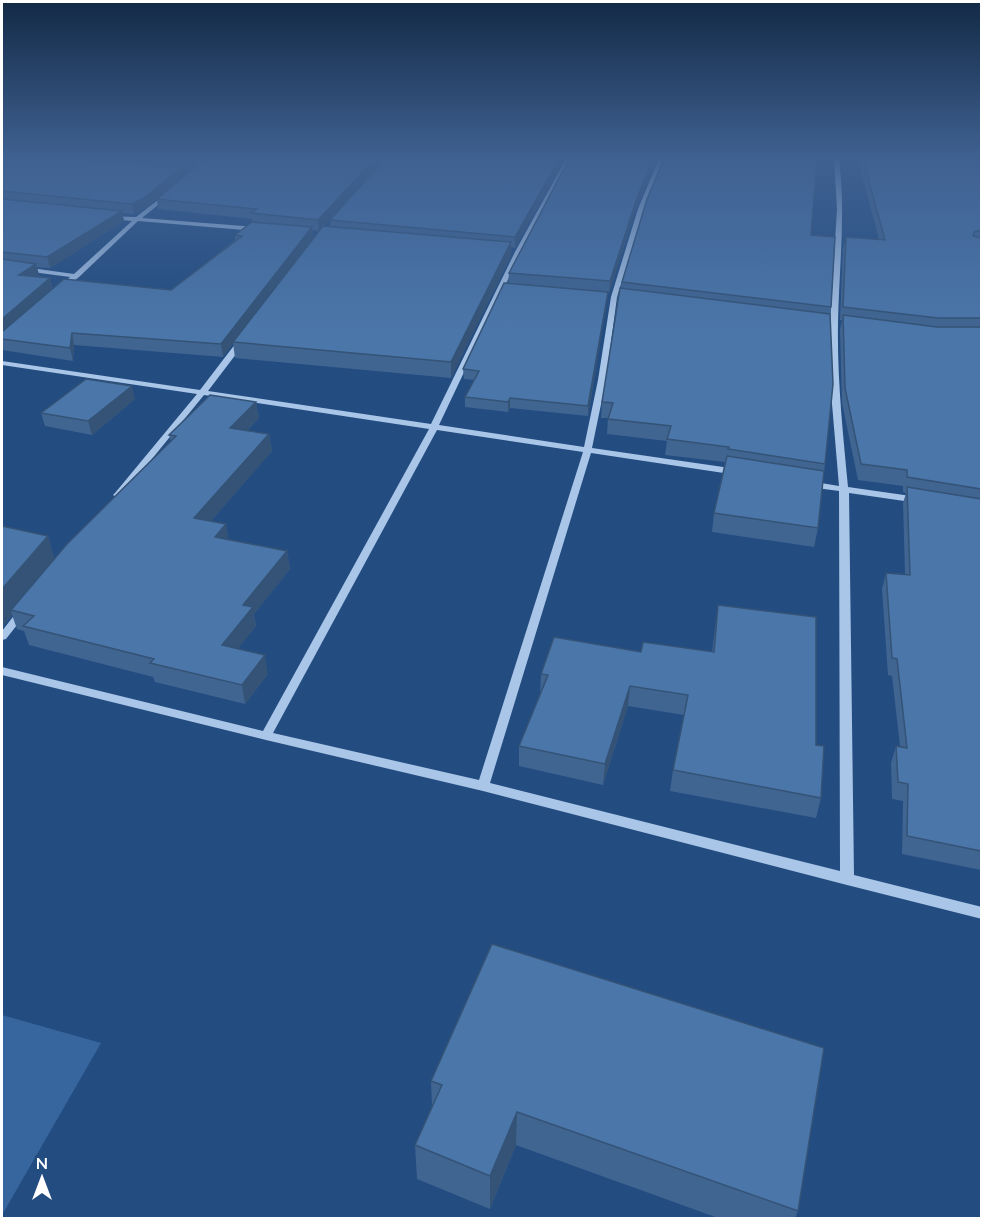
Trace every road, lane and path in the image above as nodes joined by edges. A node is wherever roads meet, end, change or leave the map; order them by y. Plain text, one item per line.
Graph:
1 (102, 216) edge
2 (141, 216) edge
3 (538, 216) edge
4 (639, 216) edge
5 (840, 216) edge
6 (136, 220) junction
7 (264, 230) edge
8 (506, 251) edge
9 (518, 252) junction
10 (2, 266) edge
11 (77, 276) junction
12 (503, 288) junction
13 (514, 289) edge
14 (603, 296) edge
15 (52, 297) edge
16 (614, 297) junction
17 (626, 298) edge
18 (823, 322) edge
19 (834, 324) junction
20 (846, 325) edge
21 (244, 337) edge
22 (2, 363) edge
23 (202, 393) junction
24 (434, 428) junction
25 (588, 448) junction
26 (751, 474) edge
27 (797, 482) edge
28 (844, 489) junction
29 (924, 501) edge
30 (113, 502) edge
31 (31, 601) edge
32 (2, 637) edge
33 (2, 671) edge
34 (266, 736) junction
35 (483, 786) junction
36 (847, 880) junction
37 (981, 913) edge

1 - 6 street
2 - 6 street
3 - 9 street
4 - 16 street
5 - 19 street
6 - 7 street
6 - 11 street
8 - 9 street
9 - 12 street
10 - 11 street
11 - 15 street
12 - 13 street
12 - 24 street
14 - 16 street
16 - 17 street
16 - 25 street
18 - 19 street
19 - 20 street
19 - 28 street
21 - 23 street
22 - 23 street
23 - 24 street
23 - 30 street
24 - 25 street
24 - 34 street
25 - 26 street
25 - 35 street
27 - 28 street
28 - 29 street
28 - 36 street
31 - 32 street
33 - 34 street
34 - 35 street
35 - 36 street
36 - 37 street

